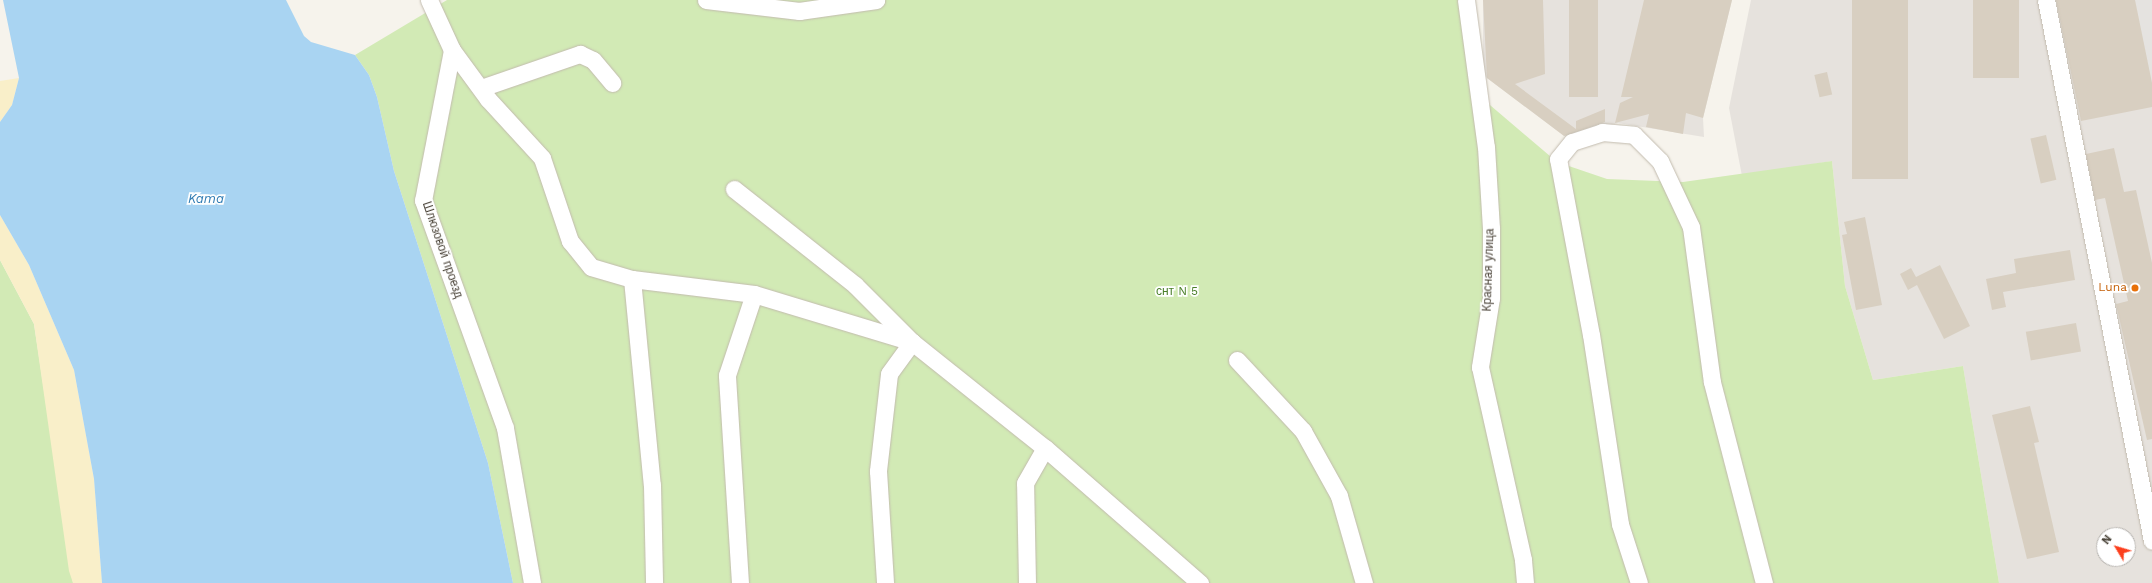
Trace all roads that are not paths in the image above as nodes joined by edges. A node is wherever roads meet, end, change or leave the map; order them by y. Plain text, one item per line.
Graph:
1 (429, 0) edge
2 (706, 0) edge
3 (876, 0) edge
4 (1466, 0) edge
5 (2046, 0) edge
6 (452, 50) junction
7 (612, 83) dead end
8 (481, 88) junction
9 (734, 189) dead end
10 (632, 279) junction
11 (754, 294) junction
12 (912, 342) junction
13 (1238, 360) dead end
14 (1045, 448) junction
15 (2152, 542) edge
16 (1198, 582) edge
17 (532, 583) edge
18 (654, 583) edge
19 (740, 583) edge
20 (884, 583) edge
21 (1027, 583) edge
22 (1364, 583) edge
23 (1525, 583) edge
24 (1639, 583) edge
25 (1764, 583) edge

1 - 6 street
2 - 3 street
4 - 23 street, Красная улица
5 - 15 street
6 - 8 street
6 - 17 street, Шлюзовой проезд
7 - 8 street
8 - 10 street
9 - 12 street
10 - 11 street
10 - 18 street
11 - 12 street
11 - 19 street
12 - 14 street
12 - 20 street
13 - 22 street
14 - 16 street
14 - 21 street
24 - 25 street

